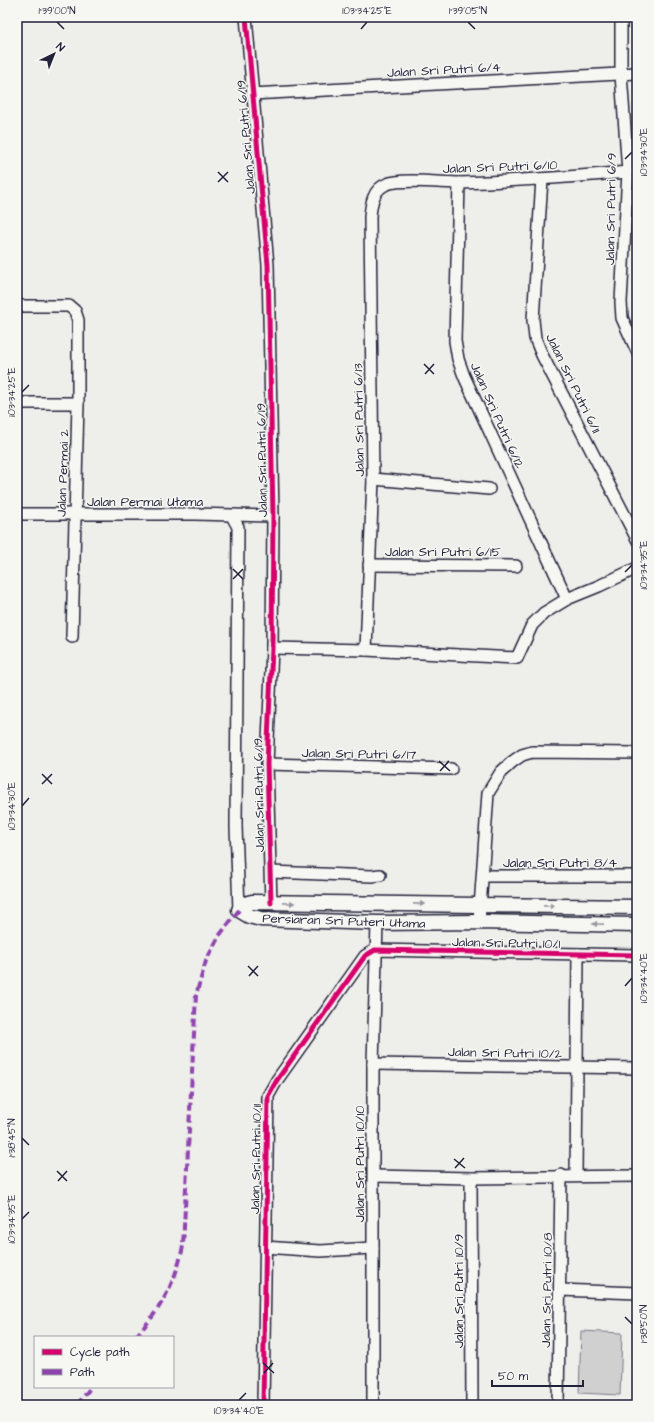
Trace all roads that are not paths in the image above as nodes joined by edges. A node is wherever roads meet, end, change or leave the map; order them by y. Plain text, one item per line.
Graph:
1 (246, 17) edge
2 (621, 17) edge
3 (637, 73) edge
4 (621, 74) junction
5 (252, 94) junction
6 (628, 172) junction
7 (542, 179) junction
8 (459, 183) junction
9 (376, 191) joint
10 (17, 306) edge
11 (637, 351) edge
12 (17, 403) edge
13 (78, 403) junction
14 (373, 479) junction
15 (489, 488) dead end
16 (17, 514) edge
17 (75, 515) junction
18 (232, 516) junction
19 (273, 516) junction
20 (637, 539) edge
21 (369, 566) junction
22 (516, 566) dead end
23 (637, 568) edge
24 (567, 599) junction
25 (72, 637) dead end
26 (272, 648) junction
27 (366, 650) junction
28 (637, 753) edge
29 (267, 764) junction
30 (451, 769) dead end
31 (271, 872) junction
32 (380, 875) dead end
33 (483, 876) junction
34 (637, 876) edge
35 (271, 903) junction
36 (480, 905) junction
37 (637, 907) edge
38 (239, 910) junction
39 (479, 922) junction
40 (377, 923) junction
41 (637, 925) edge
42 (375, 950) junction
43 (578, 954) junction
44 (637, 955) edge
45 (373, 1064) junction
46 (578, 1068) junction
47 (637, 1068) edge
48 (374, 1176) junction
49 (561, 1176) junction
50 (576, 1176) junction
51 (637, 1176) edge
52 (471, 1178) junction
53 (265, 1248) junction
54 (373, 1248) junction
55 (560, 1290) junction
56 (637, 1293) edge
57 (263, 1405) edge
58 (373, 1405) edge
59 (472, 1405) edge
60 (558, 1405) edge

1 - 5 street, Jalan Sri Putri 6/19
2 - 4 street, Jalan Sri Putri 6/9
3 - 4 street, Jalan Sri Putri 6/4
4 - 5 street, Jalan Sri Putri 6/4
4 - 6 street, Jalan Sri Putri 6/9
5 - 19 street, Jalan Sri Putri 6/19
6 - 7 street, Jalan Sri Putri 6/10
6 - 11 street, Jalan Sri Putri 6/9
7 - 8 street, Jalan Sri Putri 6/10
7 - 20 street, Jalan Sri Putri 6/11
8 - 9 street, Jalan Sri Putri 6/10
8 - 24 street, Jalan Sri Putri 6/12
9 - 14 street, Jalan Sri Putri 6/13
10 - 13 street, Jalan Permai 2
12 - 13 street
13 - 17 street, Jalan Permai 2
14 - 15 street
14 - 21 street, Jalan Sri Putri 6/13
16 - 17 street, Jalan Permai Utama
17 - 18 street, Jalan Permai Utama
17 - 25 street, Jalan Permai 2
18 - 19 street, Jalan Permai Utama
18 - 38 street
19 - 26 street, Jalan Sri Putri 6/19
21 - 22 street, Jalan Sri Putri 6/15
21 - 27 street, Jalan Sri Putri 6/13
23 - 24 street
24 - 27 street
26 - 27 street
26 - 29 street, Jalan Sri Putri 6/19
28 - 33 street
29 - 30 street, Jalan Sri Putri 6/17
29 - 31 street, Jalan Sri Putri 6/19
31 - 32 street
31 - 35 street, Jalan Sri Putri 6/19
33 - 34 street, Jalan Sri Putri 8/4
33 - 36 street
35 -> 36 street, Persiaran Sri Puteri Utama
35 - 38 street, Persiaran Sri Puteri Utama
36 -> 37 street, Persiaran Sri Puteri Utama
36 - 39 street
38 - 40 street, Persiaran Sri Puteri Utama
39 - 40 street, Persiaran Sri Puteri Utama
41 -> 39 street, Persiaran Sri Puteri Utama
40 - 42 street, Jalan Sri Putri 10/10
42 - 43 street, Jalan Sri Putri 10/1
42 - 45 street, Jalan Sri Putri 10/10
42 - 53 street, Jalan Sri Putri 10/11
43 - 44 street, Jalan Sri Putri 10/1
43 - 46 street
45 - 46 street, Jalan Sri Putri 10/2
45 - 48 street, Jalan Sri Putri 10/10
46 - 47 street, Jalan Sri Putri 10/2
46 - 50 street
48 - 52 street
48 - 54 street, Jalan Sri Putri 10/10
49 - 50 street
49 - 52 street
49 - 55 street, Jalan Sri Putri 10/8
50 - 51 street
52 - 59 street, Jalan Sri Putri 10/9
53 - 54 street
53 - 57 street, Jalan Sri Putri 10/11
54 - 58 street, Jalan Sri Putri 10/10
55 - 56 street
55 - 60 street, Jalan Sri Putri 10/8

